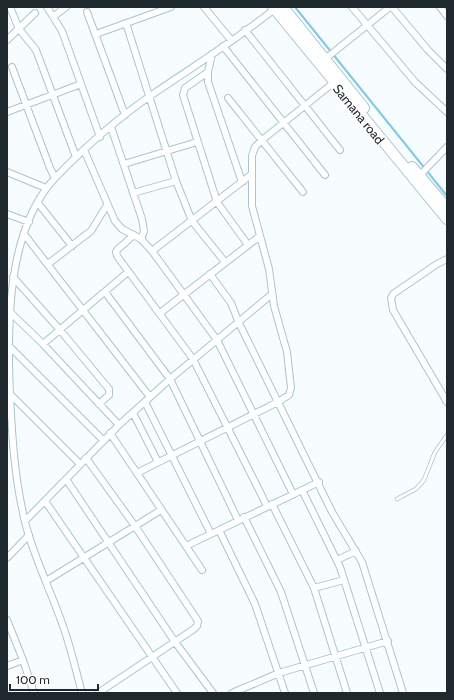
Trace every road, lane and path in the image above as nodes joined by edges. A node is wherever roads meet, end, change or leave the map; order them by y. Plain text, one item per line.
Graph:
1 (10, 7) edge
2 (47, 7) edge
3 (66, 7) edge
4 (172, 7) edge
5 (204, 7) edge
6 (277, 7) edge
7 (352, 7) edge
8 (391, 7) edge
9 (440, 7) edge
10 (87, 12) dead end
11 (35, 13) dead end
12 (54, 16) junction
13 (447, 16) edge
14 (126, 23) junction
15 (368, 25) junction
16 (19, 29) junction
17 (245, 30) junction
18 (96, 34) junction
19 (7, 40) edge
20 (231, 40) junction
21 (223, 46) junction
22 (212, 54) junction
23 (330, 55) junction
24 (12, 67) dead end
25 (447, 69) edge
26 (208, 72) junction
27 (337, 80) junction
28 (81, 84) junction
29 (52, 94) junction
30 (150, 96) junction
31 (228, 98) dead end
32 (27, 105) junction
33 (305, 105) junction
34 (7, 112) edge
35 (447, 112) edge
36 (125, 116) junction
37 (284, 122) junction
38 (111, 128) junction
39 (379, 132) junction
40 (100, 137) junction
41 (262, 140) junction
42 (197, 142) junction
43 (84, 150) junction
44 (340, 150) dead end
45 (446, 150) edge
46 (167, 151) junction
47 (76, 157) junction
48 (124, 164) junction
49 (424, 171) junction
50 (7, 172) edge
51 (252, 174) junction
52 (326, 175) dead end
53 (55, 178) junction
54 (176, 180) junction
55 (242, 182) junction
56 (46, 188) junction
57 (133, 192) junction
58 (303, 192) dead end
59 (216, 202) junction
60 (38, 203) junction
61 (107, 205) junction
62 (447, 208) edge
63 (7, 214) edge
64 (447, 219) edge
65 (192, 221) junction
66 (29, 222) junction
67 (24, 234) junction
68 (134, 235) junction
69 (260, 236) junction
70 (141, 240) junction
71 (248, 245) junction
72 (72, 246) junction
73 (152, 251) junction
74 (447, 259) edge
75 (225, 262) junction
76 (48, 264) junction
77 (128, 272) junction
78 (210, 274) junction
79 (13, 278) junction
80 (105, 292) junction
81 (185, 293) junction
82 (272, 294) junction
83 (83, 311) junction
84 (10, 312) junction
85 (160, 313) junction
86 (239, 323) junction
87 (8, 329) edge
88 (60, 330) junction
89 (217, 340) junction
90 (43, 344) junction
91 (8, 345) edge
92 (193, 359) junction
93 (170, 379) junction
94 (10, 394) junction
95 (150, 396) junction
96 (145, 402) junction
97 (278, 402) junction
98 (447, 402) edge
99 (100, 404) junction
100 (132, 413) junction
101 (254, 414) junction
102 (119, 425) junction
103 (228, 427) junction
104 (110, 433) junction
105 (447, 435) edge
106 (104, 440) junction
107 (201, 440) junction
108 (173, 454) junction
109 (86, 458) junction
110 (158, 462) junction
111 (80, 464) junction
112 (137, 473) junction
113 (66, 479) junction
114 (318, 482) junction
115 (302, 490) junction
116 (293, 494) junction
117 (397, 499) dead end
118 (45, 501) junction
119 (270, 505) junction
120 (161, 510) junction
121 (241, 519) junction
122 (25, 522) junction
123 (135, 526) junction
124 (219, 530) junction
125 (211, 534) junction
126 (29, 535) junction
127 (108, 544) junction
128 (186, 546) junction
129 (356, 551) junction
130 (7, 558) edge
131 (84, 559) junction
132 (337, 560) junction
133 (202, 570) dead end
134 (344, 580) junction
135 (46, 581) junction
136 (314, 588) junction
137 (7, 620) edge
138 (388, 641) junction
139 (175, 642) junction
140 (366, 648) junction
141 (335, 657) junction
142 (152, 658) junction
143 (23, 660) junction
144 (7, 666) edge
145 (305, 666) junction
146 (279, 673) junction
147 (236, 692) edge
148 (34, 693) edge
149 (82, 693) edge
150 (98, 693) edge
151 (177, 693) edge
152 (213, 693) edge
153 (285, 693) edge
154 (314, 693) edge
155 (347, 693) edge
156 (380, 693) edge
157 (403, 693) edge

1 - 16 street
2 - 12 street
3 - 12 street
4 - 14 street
5 - 20 street
6 - 17 street
6 - 23 main road, Samana road
6 - 27 main road, Samana road
7 - 15 street
8 - 15 street
8 - 25 street
9 - 13 street
10 - 18 street
11 - 16 street
12 - 28 street
14 - 18 street
14 - 30 street
15 - 23 street
15 - 35 street
16 - 19 street
16 - 29 street
17 - 20 street
17 - 33 street
18 - 36 street
20 - 21 street
21 - 22 street
21 - 37 street
22 - 26 street
22 - 30 street
23 - 27 main road, Samana road
24 - 32 street
26 - 42 street
26 - 55 street
27 - 33 street
27 - 39 main road, Samana road
28 - 29 street
28 - 40 street
29 - 32 street
29 - 47 street
30 - 36 street
30 - 46 street
31 - 41 street
32 - 34 street
32 - 53 street
33 - 37 street
33 - 44 street
36 - 38 street
37 - 41 street
37 - 52 street
38 - 40 street
38 - 48 street
39 - 49 main road, Samana road
39 - 64 main road, Samana road
40 - 43 street
41 - 51 street
41 - 58 street
42 - 46 street
42 - 59 street
43 - 47 street
43 - 61 street
45 - 49 street
46 - 48 street
46 - 54 street
47 - 53 street
48 - 57 street
49 - 62 main road, Samana road
50 - 56 street
51 - 55 street
51 - 69 street
53 - 56 street
54 - 57 street
54 - 65 street
55 - 59 street
56 - 60 street
57 - 70 street
59 - 65 street
59 - 71 street
60 - 66 street
60 - 72 street
61 - 68 street
61 - 72 street
63 - 66 street
65 - 73 street
65 - 75 street
66 - 67 street
67 - 76 street
67 - 79 street
68 - 70 street
68 - 77 street
69 - 71 street
69 - 82 street
70 - 73 street
71 - 75 street
72 - 76 street
73 - 81 street
74 - 98 street
75 - 78 street
76 - 83 street
77 - 80 street
77 - 85 street
78 - 81 street
78 - 86 street
79 - 84 street
79 - 88 street
80 - 83 street
80 - 93 street
81 - 85 street
81 - 89 street
82 - 86 street
82 - 97 street
83 - 88 street
83 - 95 street
84 - 87 street
84 - 90 street
85 - 92 street
86 - 89 street
86 - 97 street
87 - 91 street
88 - 90 street
88 - 99 street
89 - 92 street
89 - 101 street
90 - 99 street
91 - 94 street
91 - 106 street
92 - 93 street
92 - 103 street
93 - 95 street
93 - 107 street
94 - 111 street
94 - 122 street
95 - 96 street
96 - 100 street
96 - 108 street
97 - 101 street
97 - 114 street
99 - 102 street
100 - 102 street
100 - 110 street
101 - 103 street
101 - 116 street
102 - 104 street
103 - 107 street
103 - 119 street
104 - 106 street
104 - 112 street
105 - 117 lane
106 - 109 street
107 - 108 street
107 - 121 street
108 - 110 street
108 - 125 street
109 - 111 street
109 - 123 street
110 - 112 street
111 - 113 street
112 - 120 street
113 - 118 street
113 - 127 street
114 - 115 street
114 - 129 street
115 - 116 street
115 - 132 street
116 - 119 street
118 - 122 street
118 - 131 street
119 - 121 street
119 - 136 street
120 - 123 street
120 - 128 street
121 - 124 street
121 - 145 street
122 - 126 street
123 - 127 street
123 - 139 street
124 - 125 street
124 - 146 street
125 - 128 street
126 - 130 street
126 - 135 street
127 - 131 street
127 - 139 street
128 - 133 street
129 - 132 street
129 - 138 street
131 - 135 street
131 - 142 street
132 - 134 street
134 - 136 street
134 - 140 street
135 - 149 street
136 - 141 street
137 - 143 street
138 - 140 street
138 - 157 street
139 - 142 street
139 - 152 street
140 - 141 street
140 - 156 street
141 - 145 street
141 - 155 street
142 - 150 street
142 - 151 street
143 - 144 street
143 - 148 street
145 - 146 street
145 - 154 street
146 - 147 street
146 - 153 street

